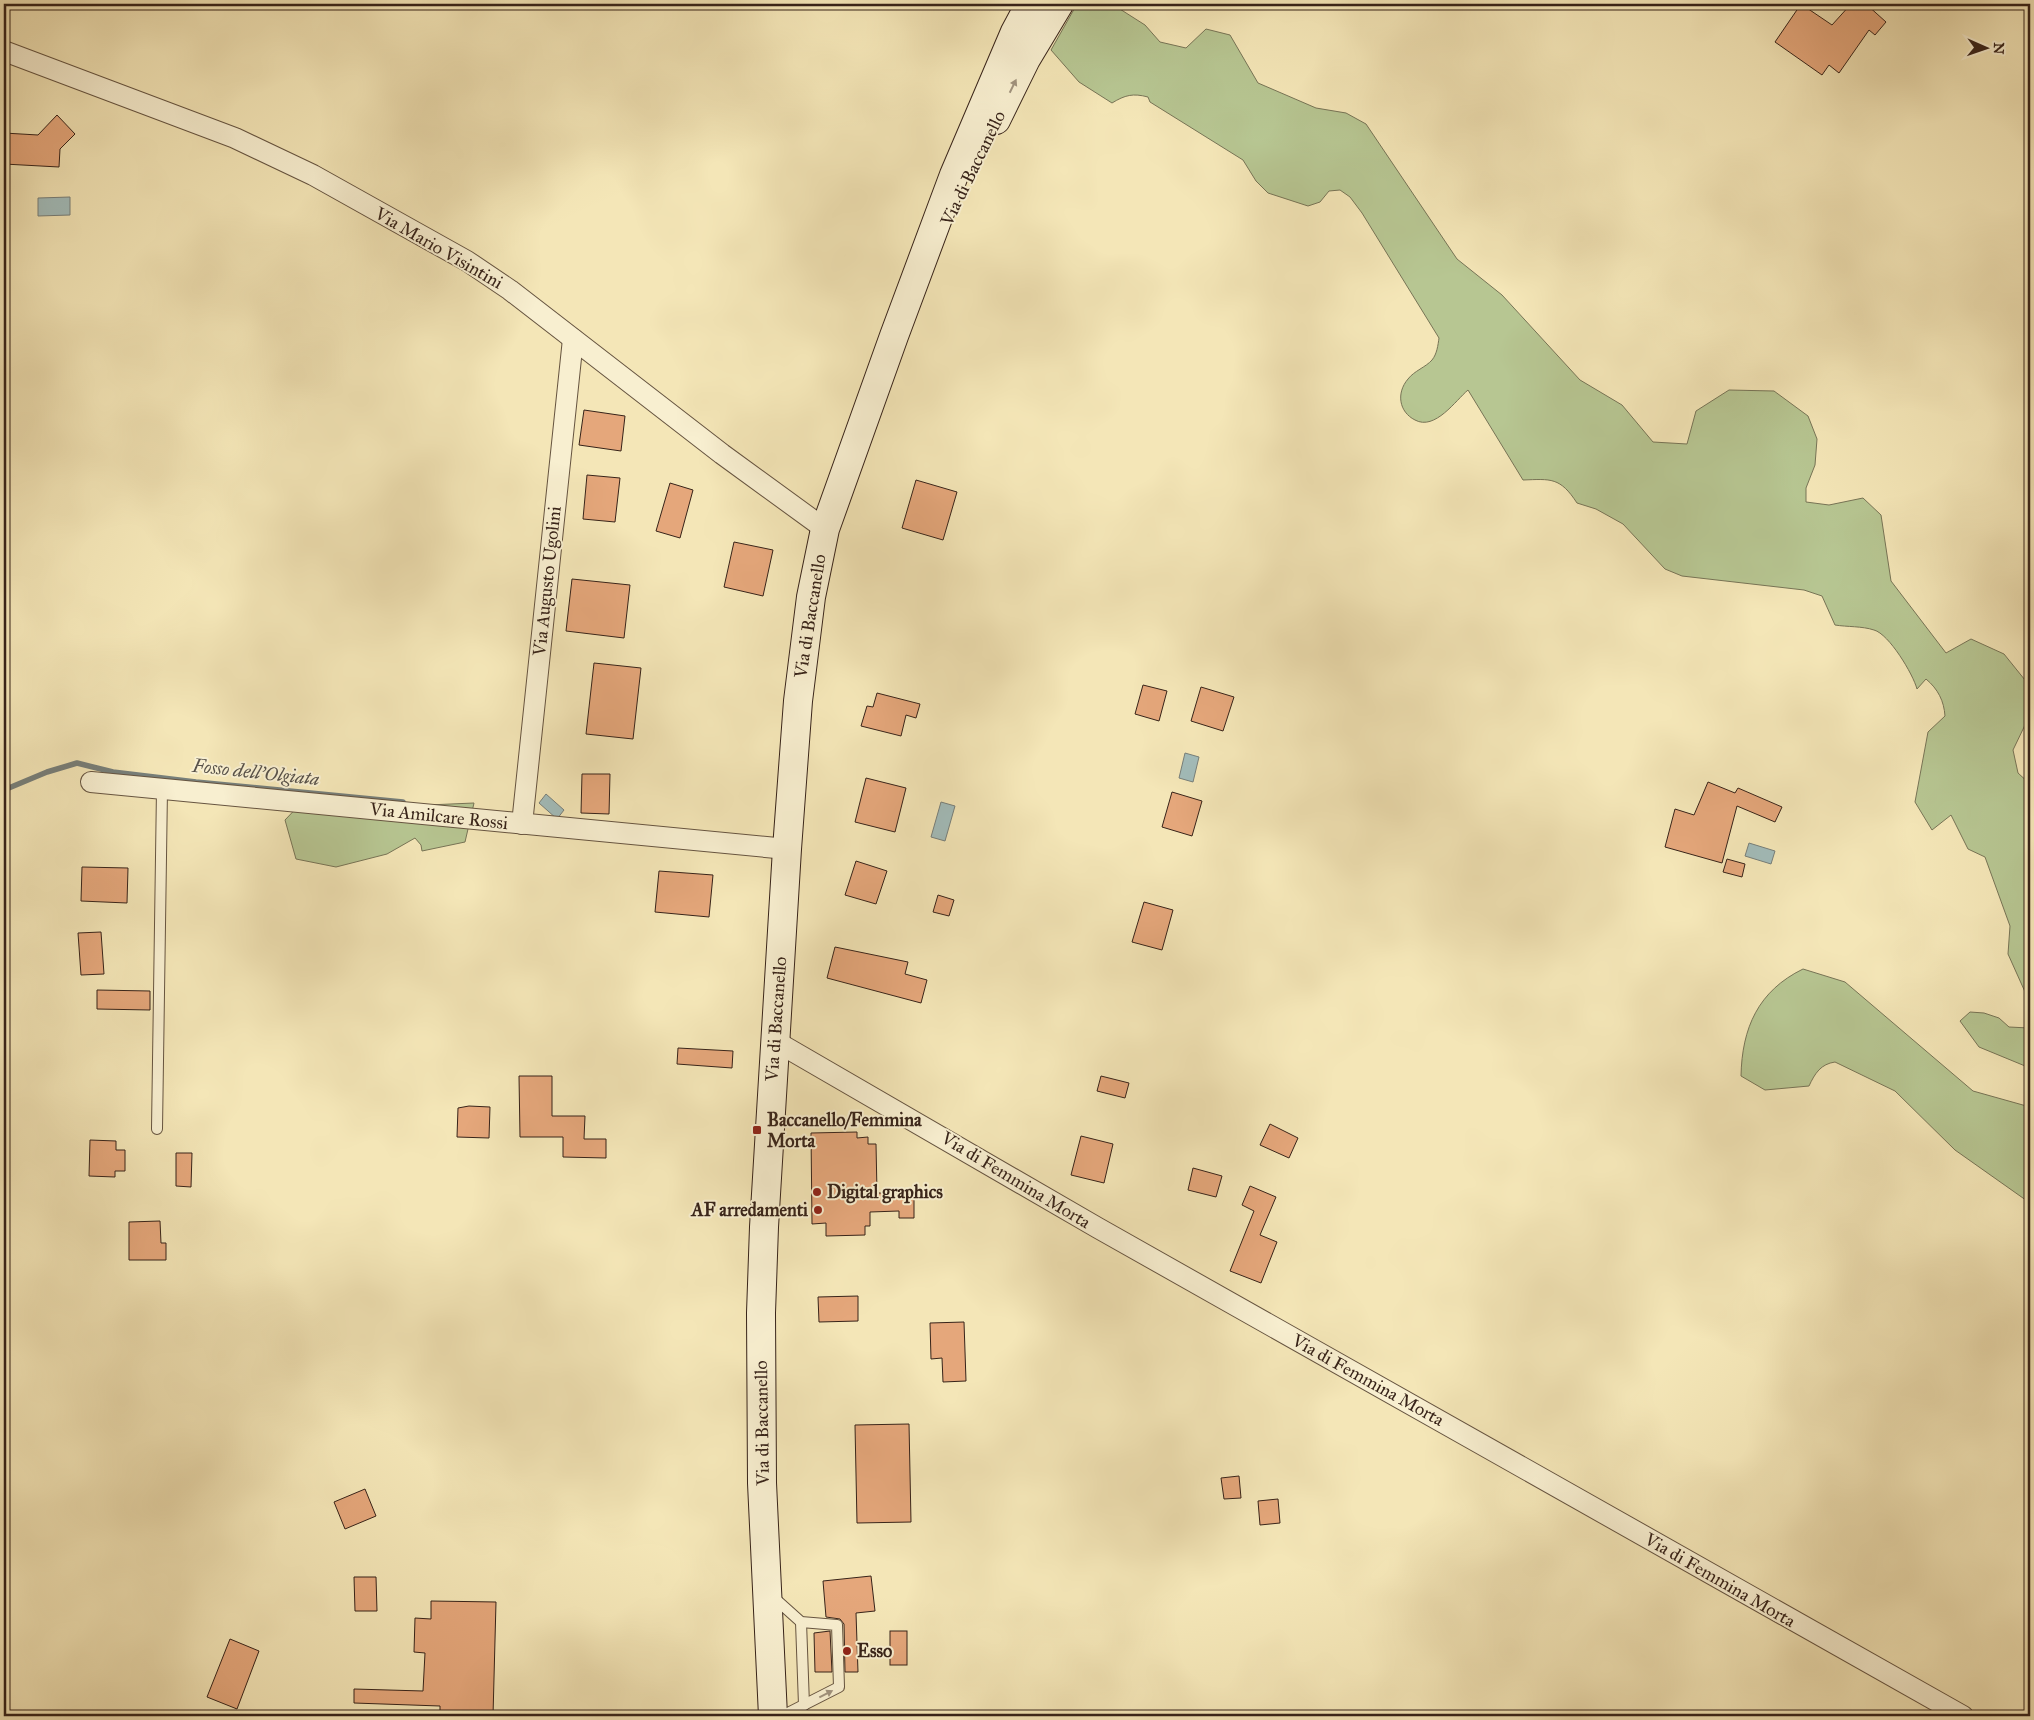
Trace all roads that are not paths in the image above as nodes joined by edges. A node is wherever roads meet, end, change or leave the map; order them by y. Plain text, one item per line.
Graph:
1 (1030, 4) edge
2 (1059, 4) edge
3 (1026, 36) junction
4 (4, 51) edge
5 (572, 339) junction
6 (825, 529) junction
7 (91, 782) dead end
8 (162, 789) junction
9 (522, 824) junction
10 (787, 849) junction
11 (775, 1041) junction
12 (157, 1129) dead end
13 (767, 1592) junction
14 (801, 1622) junction
15 (804, 1705) junction
16 (773, 1716) edge
17 (782, 1716) edge
18 (1963, 1716) edge

1 - 3 street, Via di Baccanello
2 - 3 street, Via di Baccanello
3 - 6 street, Via di Baccanello
4 - 5 street, Via Mario Visintini
5 - 6 street, Via Mario Visintini
5 - 9 street, Via Augusto Ugolini
6 - 10 street, Via di Baccanello
7 - 8 street, Via Amilcare Rossi
8 - 9 street, Via Amilcare Rossi
8 - 12 lane
9 - 10 street, Via Amilcare Rossi
10 - 11 street, Via di Baccanello
11 - 13 street, Via di Baccanello
11 - 18 street, Via di Femmina Morta
13 - 14 lane
13 - 16 street, Via di Baccanello
14 - 15 lane
15 -> 14 lane
15 - 17 lane

